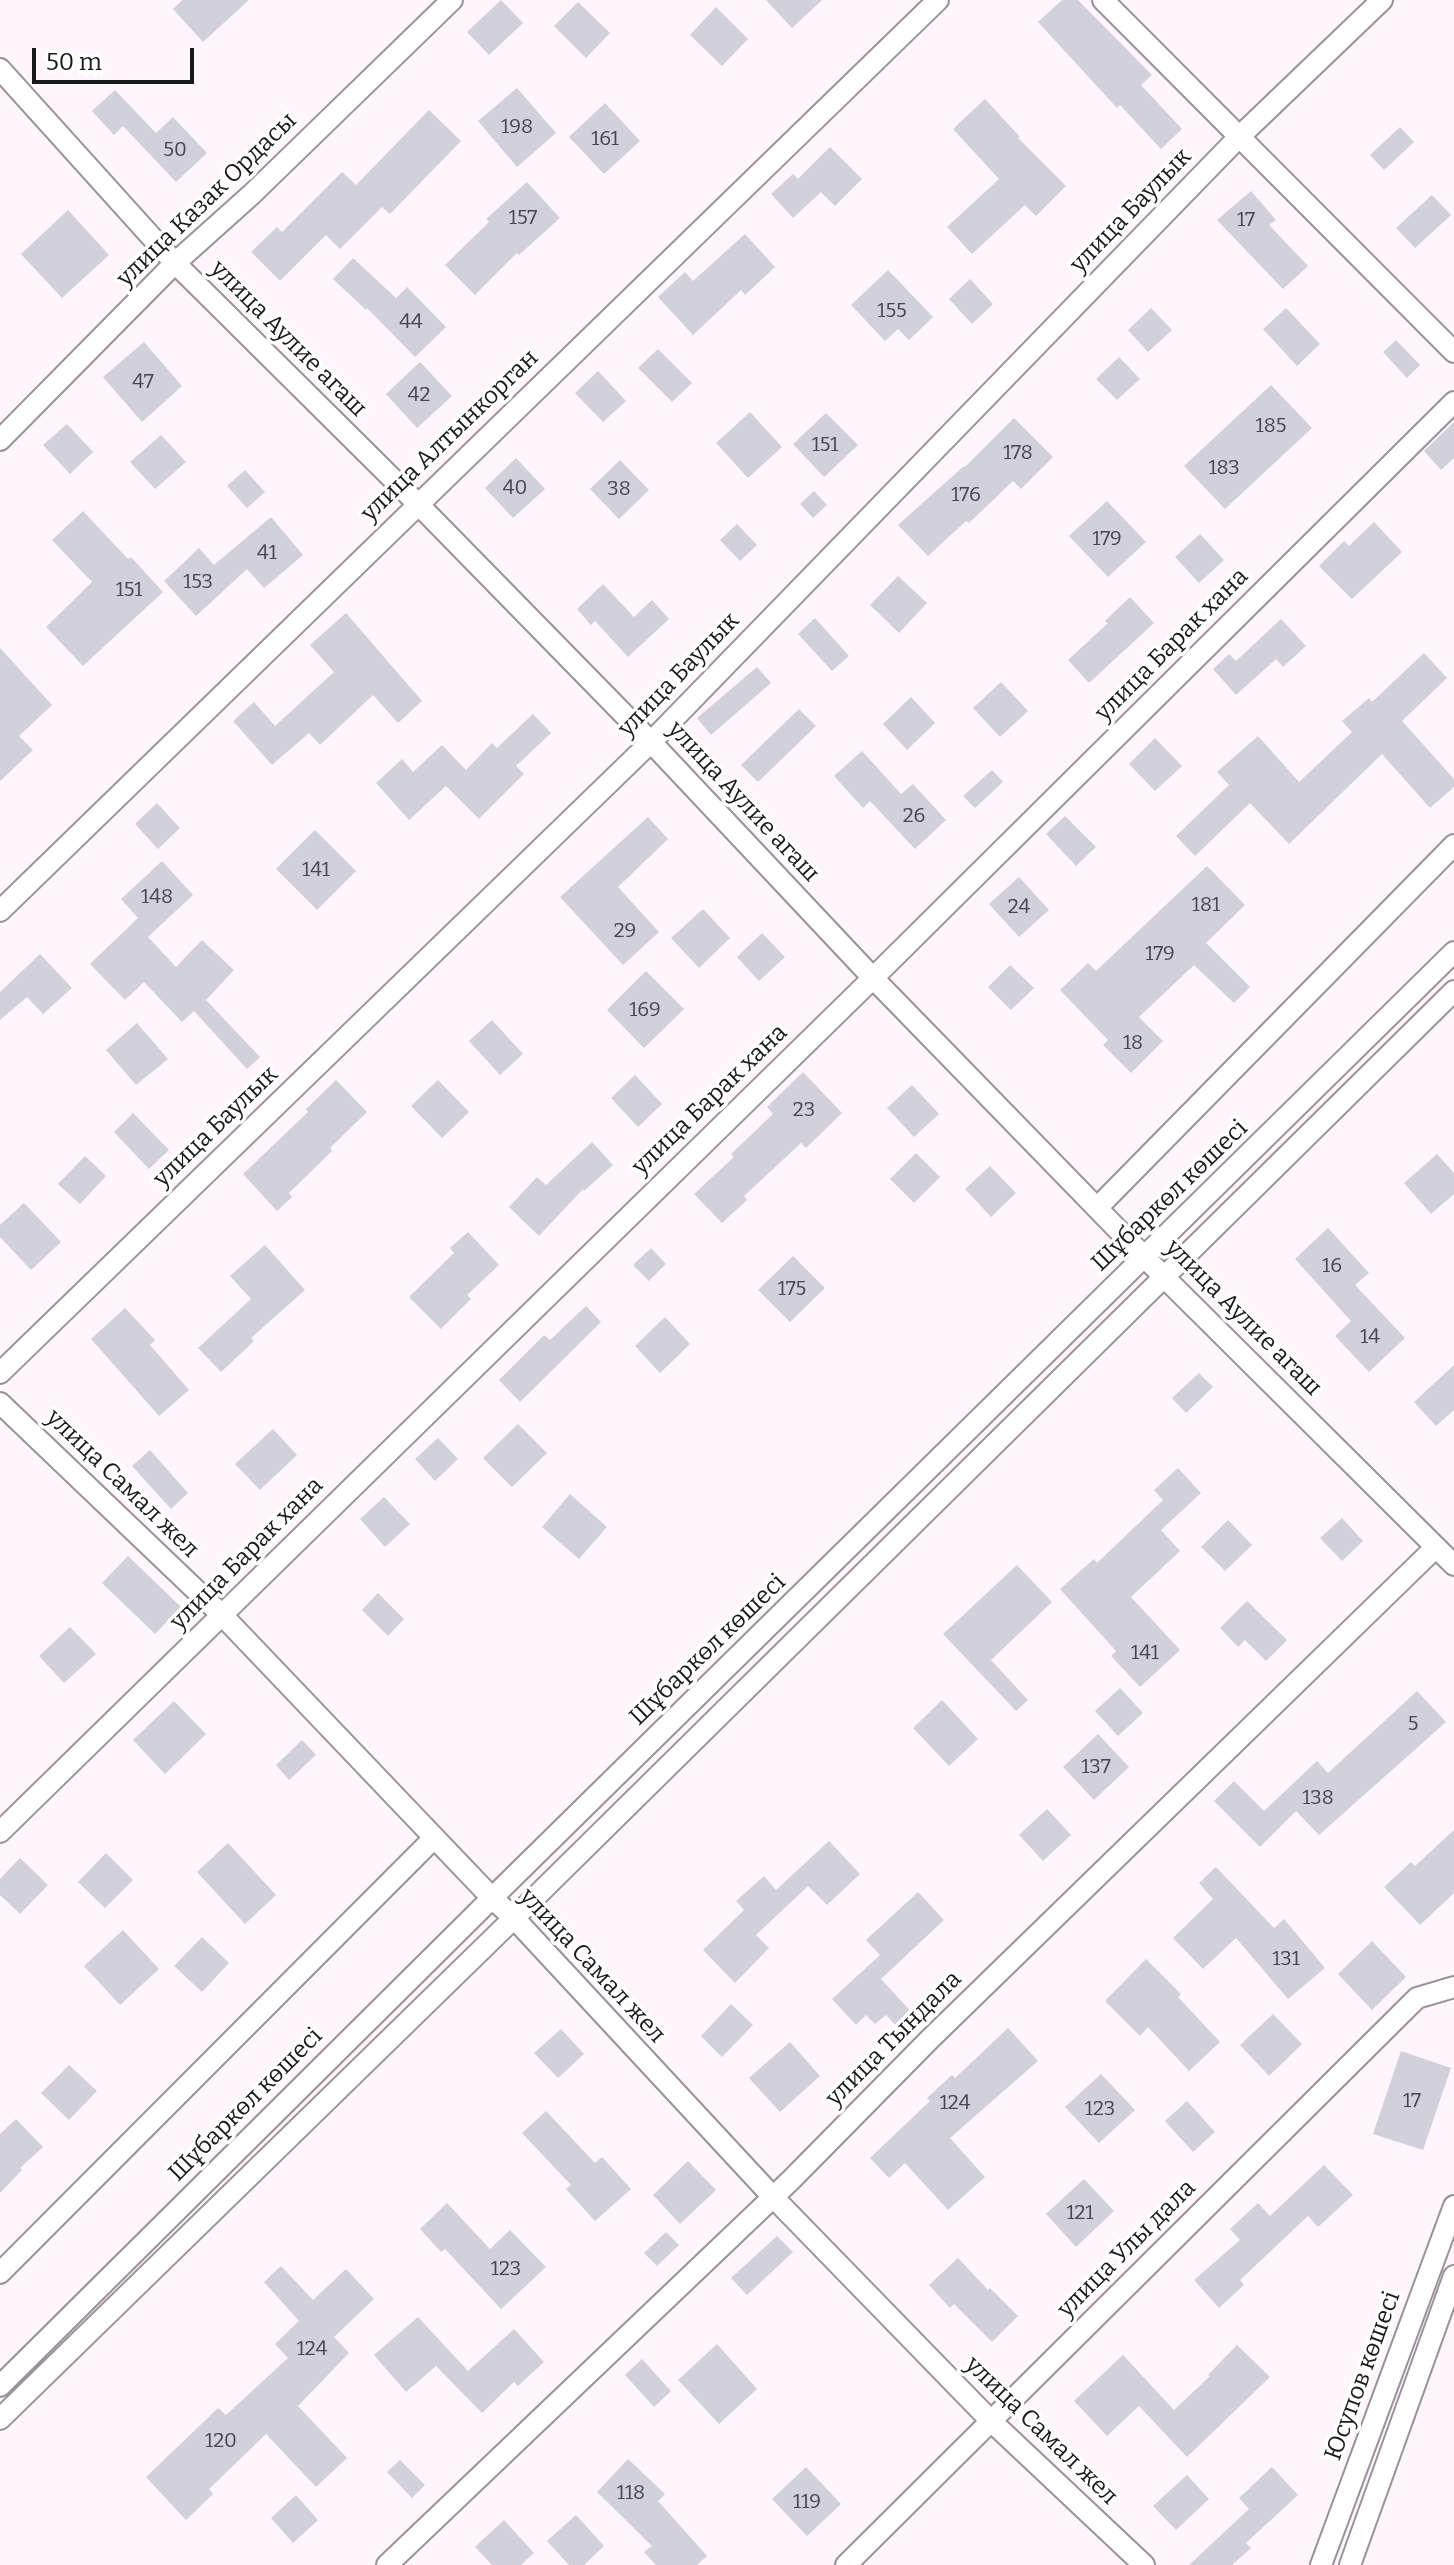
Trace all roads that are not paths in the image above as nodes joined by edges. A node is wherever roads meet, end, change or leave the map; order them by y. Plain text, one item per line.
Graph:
1 (452, 0) edge
2 (938, 0) edge
3 (1103, 0) edge
4 (1382, 0) edge
5 (0, 69) edge
6 (1238, 138) junction
7 (175, 263) junction
8 (1454, 352) edge
9 (1454, 402) edge
10 (0, 440) edge
11 (418, 504) junction
12 (651, 742) junction
13 (1454, 845) edge
14 (0, 911) edge
15 (1454, 952) edge
16 (873, 978) junction
17 (1454, 991) edge
18 (1097, 1208) junction
19 (1145, 1257) junction
20 (1164, 1277) junction
21 (0, 1373) edge
22 (0, 1403) edge
23 (1436, 1547) junction
24 (1454, 1565) edge
25 (222, 1615) junction
26 (0, 1832) edge
27 (434, 1838) junction
28 (492, 1898) junction
29 (514, 1918) junction
30 (1454, 1987) edge
31 (773, 2197) junction
32 (1454, 2206) edge
33 (0, 2273) edge
34 (1454, 2276) edge
35 (0, 2386) edge
36 (0, 2419) edge
37 (991, 2421) junction
38 (387, 2565) edge
39 (846, 2565) edge
40 (1144, 2565) edge
41 (1321, 2565) edge
42 (1350, 2565) edge

1 - 7 street, улица Казак Ордасы
2 - 11 street, улица Алтынкорган
3 - 6 street
4 - 6 street, улица Баулык
5 - 7 street, улица Аулие агаш
6 - 8 street
6 - 12 street, улица Баулык
7 - 10 street, улица Казак Ордасы
7 - 11 street, улица Аулие агаш
9 - 16 street, улица Барак хана
11 - 12 street, улица Аулие агаш
11 - 14 street, улица Алтынкорган
12 - 16 street, улица Аулие агаш
12 - 21 street, улица Баулык
13 - 18 street
15 - 19 street, Шұбаркөл көшесі
16 - 18 street, улица Аулие агаш
16 - 25 street, улица Барак хана
17 - 20 street
18 - 19 street, улица Аулие агаш
19 - 20 street, улица Аулие агаш
19 - 28 street, Шұбаркөл көшесі
20 - 23 street, улица Аулие агаш
20 - 29 street
22 - 25 street, улица Самал жел
23 - 24 street, улица Аулие агаш
23 - 31 street, улица Тындала
25 - 26 street, улица Барак хана
25 - 27 street, улица Самал жел
27 - 28 street, улица Самал жел
27 - 33 street
28 - 29 street, улица Самал жел
28 - 35 street, Шұбаркөл көшесі
29 - 31 street, улица Самал жел
29 - 36 street
30 - 37 street, улица Улы дала
31 - 37 street, улица Самал жел
31 - 38 street, улица Тындала
32 - 41 street, Юсупов көшесі
34 - 42 street
37 - 39 street, улица Улы дала
37 - 40 street, улица Самал жел

